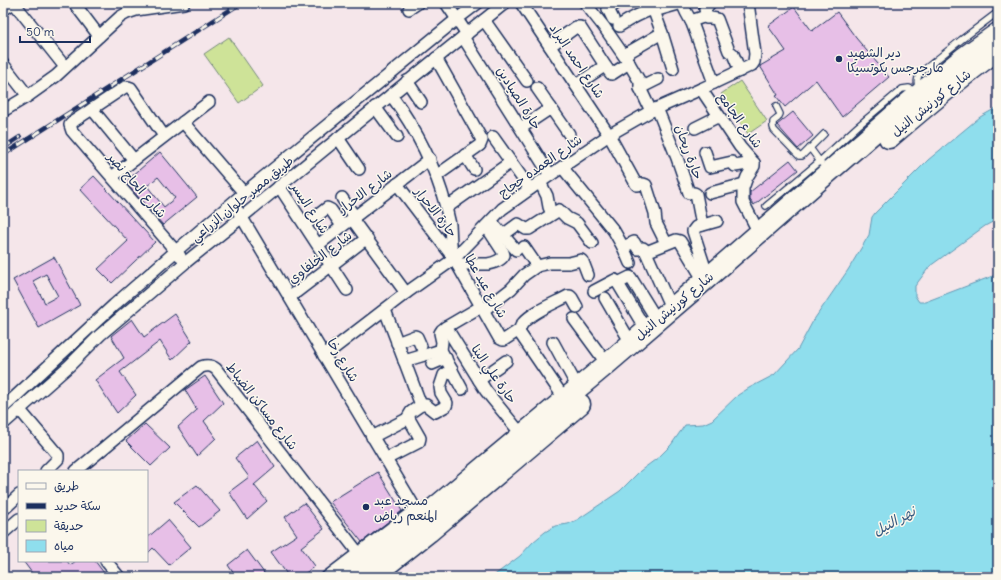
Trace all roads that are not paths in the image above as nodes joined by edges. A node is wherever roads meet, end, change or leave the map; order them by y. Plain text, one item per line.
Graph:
1 (14, 3) edge
2 (74, 3) edge
3 (184, 3) edge
4 (446, 3) edge
5 (478, 3) edge
6 (505, 3) edge
7 (521, 3) edge
8 (585, 3) edge
9 (616, 3) edge
10 (682, 3) edge
11 (710, 3) edge
12 (748, 3) edge
13 (133, 6) edge
14 (653, 8) edge
15 (3, 10) edge
16 (998, 12) edge
17 (707, 18) junction
18 (456, 19) junction
19 (484, 20) junction
20 (691, 21) junction
21 (998, 32) edge
22 (662, 33) junction
23 (99, 36) junction
24 (465, 36) junction
25 (550, 46) junction
26 (998, 50) edge
27 (436, 58) junction
28 (626, 59) junction
29 (3, 64) edge
30 (65, 67) junction
31 (606, 67) junction
32 (674, 70) dead end
33 (740, 71) junction
34 (658, 79) dead end
35 (408, 81) junction
36 (527, 81) dead end
37 (714, 83) junction
38 (576, 85) junction
39 (537, 88) dead end
40 (640, 88) junction
41 (701, 89) junction
42 (391, 94) junction
43 (920, 94) junction
44 (28, 96) junction
45 (209, 102) dead end
46 (421, 102) dead end
47 (776, 106) dead end
48 (375, 107) junction
49 (552, 108) junction
50 (92, 109) junction
51 (654, 110) junction
52 (3, 111) edge
53 (719, 116) junction
54 (183, 122) junction
55 (521, 128) junction
56 (694, 128) dead end
57 (569, 134) dead end
58 (824, 134) dead end
59 (609, 135) junction
60 (164, 136) junction
61 (397, 137) dead end
62 (493, 137) dead end
63 (338, 138) junction
64 (810, 148) junction
65 (705, 152) dead end
66 (465, 155) junction
67 (430, 159) junction
68 (134, 160) junction
69 (511, 162) junction
70 (754, 163) junction
71 (562, 167) junction
72 (824, 167) junction
73 (359, 169) dead end
74 (474, 169) dead end
75 (550, 175) junction
76 (436, 176) junction
77 (112, 177) junction
78 (540, 182) junction
79 (397, 184) junction
80 (744, 184) junction
81 (279, 186) junction
82 (530, 189) junction
83 (244, 193) junction
84 (710, 193) dead end
85 (342, 198) dead end
86 (233, 202) junction
87 (766, 206) dead end
88 (446, 208) junction
89 (552, 214) junction
90 (242, 217) junction
91 (353, 218) junction
92 (717, 221) dead end
93 (489, 224) junction
94 (305, 225) junction
95 (702, 225) junction
96 (342, 226) junction
97 (759, 232) junction
98 (503, 234) junction
99 (366, 238) junction
100 (592, 243) dead end
101 (666, 243) junction
102 (318, 245) junction
103 (623, 247) junction
104 (176, 251) junction
105 (646, 252) junction
106 (454, 260) junction
107 (186, 262) junction
108 (630, 263) dead end
109 (331, 265) junction
110 (537, 266) junction
111 (588, 275) dead end
112 (706, 279) junction
113 (347, 290) dead end
114 (594, 291) dead end
115 (406, 292) junction
116 (290, 297) junction
117 (605, 298) dead end
118 (577, 306) dead end
119 (483, 308) junction
120 (385, 310) junction
121 (574, 319) dead end
122 (658, 320) junction
123 (443, 330) junction
124 (519, 332) junction
125 (553, 342) dead end
126 (631, 342) junction
127 (397, 343) junction
128 (421, 346) dead end
129 (444, 354) junction
130 (324, 356) junction
131 (404, 361) junction
132 (506, 361) dead end
133 (432, 364) dead end
134 (607, 364) junction
135 (452, 370) junction
136 (479, 380) junction
137 (462, 389) dead end
138 (572, 399) junction
139 (421, 405) junction
140 (3, 408) edge
141 (19, 409) junction
142 (408, 418) junction
143 (3, 424) edge
144 (522, 435) junction
145 (372, 437) junction
146 (386, 459) junction
147 (47, 470) edge
148 (77, 470) edge
149 (18, 496) edge
150 (3, 510) edge
151 (18, 520) edge
152 (422, 520) junction
153 (3, 533) edge
154 (107, 562) edge
155 (365, 564) edge
156 (119, 577) edge
157 (327, 577) edge
158 (348, 577) edge

1 - 15 street
1 - 30 street
2 - 23 street
3 - 13 street
4 - 18 street, حارة الصيادين
5 - 18 street, طريق مصر حلوان الزراعي
6 - 19 street, طريق مصر حلوان الزراعي
7 - 25 street, شارع احمد البراد
8 - 28 street
9 - 14 street
10 - 14 street
10 - 20 street
11 - 17 street
12 - 33 street, شارع العمده حجاج
13 - 23 street
14 - 22 street
16 - 43 lane
17 - 20 street
17 - 33 street
18 - 24 street, حارة الصيادين
18 - 83 street, طريق مصر حلوان الزراعي
19 - 24 street, طريق مصر حلوان الزراعي
19 - 36 street
20 - 37 street
21 - 43 highway, شارع كورنيش النيل
22 - 28 street
22 - 32 street
23 - 30 street
24 - 27 street, طريق مصر حلوان الزراعي
24 - 55 street, حارة الصيادين
25 - 31 street
25 - 38 street, شارع احمد البراد
26 - 138 highway, شارع كورنيش النيل
27 - 35 street, طريق مصر حلوان الزراعي
27 - 66 street
28 - 31 street
28 - 40 street
29 - 44 street
30 - 44 street
31 - 38 street
33 - 37 street, شارع العمده حجاج
34 - 40 street
35 - 42 street, طريق مصر حلوان الزراعي
35 - 46 street
37 - 41 street, شارع العمده حجاج
38 - 59 street, شارع احمد البراد
39 - 49 street
40 - 51 street
41 - 51 street, شارع العمده حجاج
41 - 53 street, شارع الجامع
42 - 48 street, طريق مصر حلوان الزراعي
42 - 67 street, شارع عيد عطا
43 - 72 highway, شارع كورنيش النيل
44 - 52 street
45 - 54 street
47 - 64 lane
48 - 61 street
48 - 63 street, طريق مصر حلوان الزراعي
49 - 55 street
49 - 57 street
50 - 60 street
50 - 68 street
50 - 77 street, شارع الحاج نصر
51 - 59 street, شارع العمده حجاج
51 - 95 street, حارة ريحان
53 - 56 street
53 - 70 street, شارع الجامع
54 - 60 street
54 - 83 street
55 - 75 street, حارة الصيادين
58 - 64 lane
59 - 71 street, شارع العمده حجاج
59 - 101 street, شارع احمد البراد
60 - 68 street
62 - 69 street
63 - 73 street
63 - 81 street, طريق مصر حلوان الزراعي
64 - 72 lane
65 - 70 street
66 - 74 street
66 - 76 street
67 - 76 street, شارع عيد عطا
67 - 79 street, شارع الاحرار
68 - 77 street
69 - 82 street
69 - 88 street
70 - 80 street, شارع الجامع
71 - 75 street, شارع العمده حجاج
71 - 103 street
72 - 87 lane
72 - 97 highway, شارع كورنيش النيل
75 - 78 street, شارع العمده حجاج
76 - 88 street, شارع عيد عطا
77 - 104 street, شارع الحاج نصر
78 - 82 street, شارع العمده حجاج
78 - 89 street
79 - 91 street, شارع الاحرار
79 - 106 street, حارة الاحرار
80 - 84 street
80 - 97 street, شارع الجامع
81 - 90 street, طريق مصر حلوان الزراعي
81 - 94 street, شارع اليسر
82 - 93 street, شارع العمده حجاج
83 - 86 street, طريق مصر حلوان الزراعي
85 - 91 street
86 - 90 street, شارع رخا
86 - 104 street, طريق مصر حلوان الزراعي
88 - 106 street, شارع عيد عطا
89 - 98 street
89 - 100 street
90 - 107 street, طريق مصر حلوان الزراعي
90 - 116 street, شارع رخا
91 - 96 street, شارع الاحرار
91 - 99 street
92 - 95 street
93 - 98 street
93 - 106 street, شارع العمده حجاج
93 - 106 street
94 - 96 street
94 - 102 street, شارع اليسر
95 - 112 street
96 - 102 street, شارع الاحرار
97 - 112 highway, شارع كورنيش النيل
98 - 110 street
99 - 109 street, شارع الخلفاوي
99 - 115 street
101 - 105 street
101 - 112 street
102 - 109 street, شارع اليسر
103 - 105 street
103 - 108 street
104 - 107 street, شارع الحاج نصر
104 - 140 street, طريق مصر حلوان الزراعي
105 - 122 street
106 - 115 street, شارع العمده حجاج
106 - 119 street, شارع عيد عطا
107 - 141 street, طريق مصر حلوان الزراعي
109 - 113 street, شارع اليسر
109 - 116 street, شارع الخلفاوي
110 - 111 street
110 - 119 street
112 - 122 highway, شارع كورنيش النيل
114 - 122 street
115 - 120 street, شارع العمده حجاج
116 - 130 street, شارع رخا
117 - 126 street
118 - 124 street
119 - 123 street
119 - 124 street, شارع عيد عطا
120 - 127 street
120 - 130 street, شارع العمده حجاج
121 - 134 street
122 - 126 highway, شارع كورنيش النيل
123 - 129 street
123 - 136 street, حارة علي البنا
124 - 138 street
125 - 138 street
126 - 134 highway, شارع كورنيش النيل
127 - 128 street
127 - 131 street
129 - 131 street
129 - 133 street
129 - 135 street
130 - 145 street, شارع رخا
131 - 139 street
132 - 136 street
134 - 138 highway, شارع كورنيش النيل
135 - 137 street
135 - 139 street
136 - 144 street, حارة علي البنا
138 - 144 highway, شارع كورنيش النيل
138 - 152 highway, شارع كورنيش النيل
139 - 142 street
141 - 143 street, طريق مصر حلوان الزراعي
141 - 147 street
142 - 145 street
142 - 146 street
144 - 152 highway, شارع كورنيش النيل
145 - 146 street, شارع رخا
146 - 152 street, شارع رخا
148 - 155 street, شارع مساكن الضباط
149 - 150 street
151 - 153 street
152 - 155 highway, شارع كورنيش النيل
154 - 156 street
155 - 157 street
155 - 158 highway, شارع كورنيش النيل

